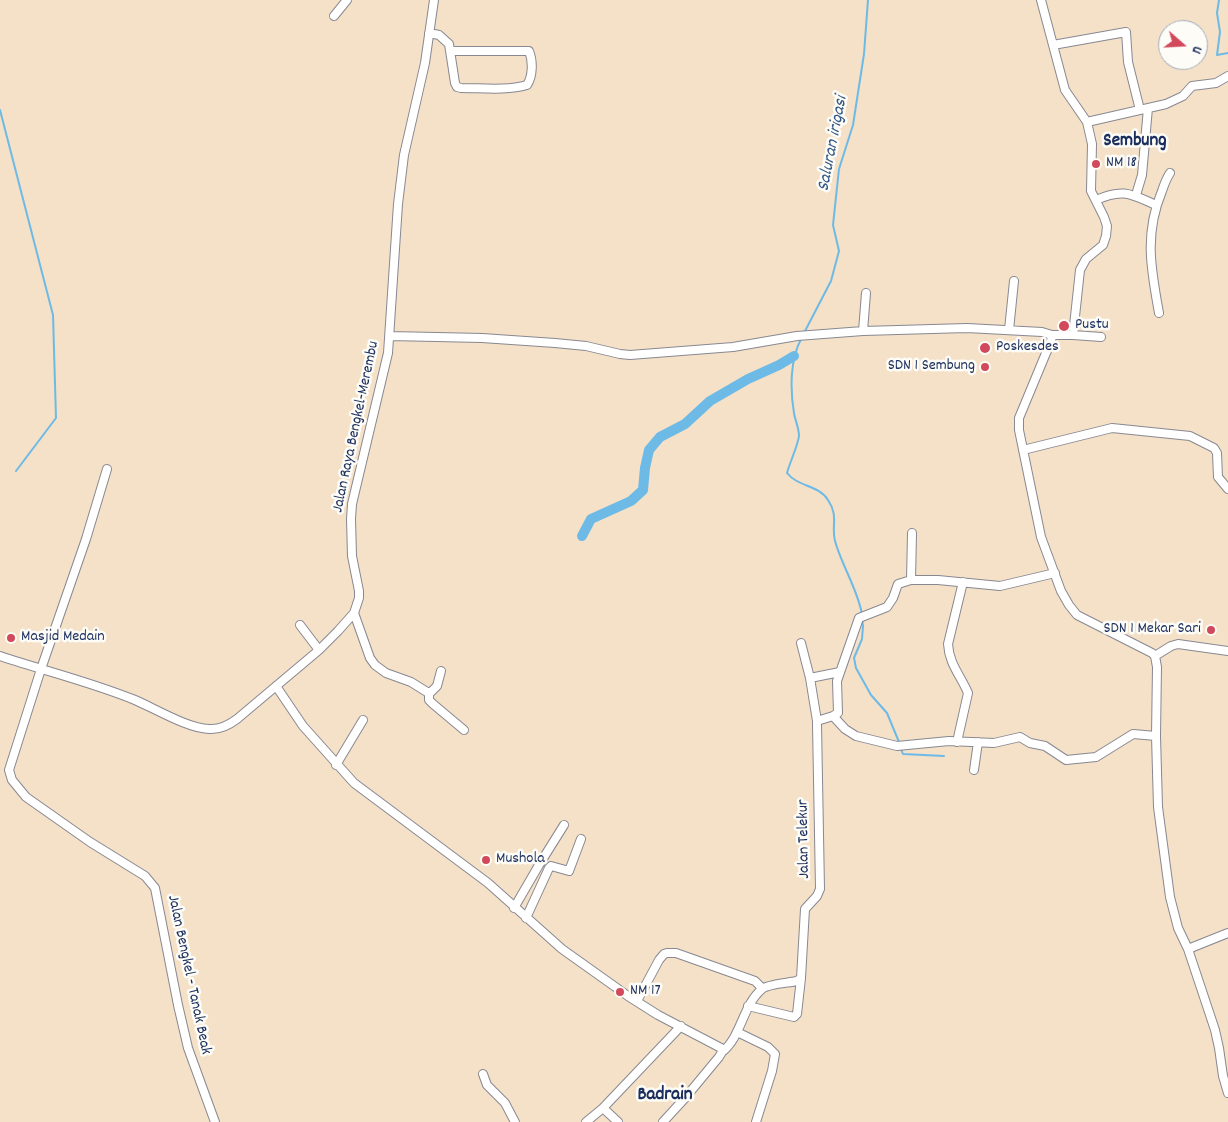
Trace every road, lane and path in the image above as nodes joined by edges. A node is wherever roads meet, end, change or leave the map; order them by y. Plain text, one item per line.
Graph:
1 (347, 0) edge
2 (434, 0) edge
3 (1041, 0) edge
4 (334, 16) dead end
5 (429, 33) junction
6 (1053, 45) junction
7 (451, 51) junction
8 (1228, 76) edge
9 (1144, 109) junction
10 (1087, 122) junction
11 (1170, 174) dead end
12 (1136, 195) junction
13 (1096, 200) junction
14 (1156, 206) junction
15 (1014, 281) dead end
16 (866, 293) dead end
17 (1159, 313) dead end
18 (1009, 330) junction
19 (864, 331) junction
20 (1052, 335) junction
21 (1073, 335) junction
22 (390, 336) junction
23 (1101, 337) dead end
24 (1022, 450) junction
25 (107, 469) dead end
26 (1228, 489) edge
27 (912, 533) dead end
28 (1054, 573) junction
29 (911, 580) junction
30 (963, 582) junction
31 (354, 613) junction
32 (300, 625) dead end
33 (801, 643) dead end
34 (319, 650) junction
35 (1228, 651) edge
36 (0, 656) edge
37 (1155, 656) junction
38 (41, 669) junction
39 (441, 671) dead end
40 (840, 672) junction
41 (810, 678) junction
42 (276, 686) junction
43 (429, 692) junction
44 (836, 713) junction
45 (363, 720) dead end
46 (817, 721) junction
47 (464, 730) dead end
48 (1156, 736) junction
49 (957, 742) junction
50 (978, 742) junction
51 (336, 765) junction
52 (974, 770) dead end
53 (564, 825) dead end
54 (581, 838) dead end
55 (514, 908) junction
56 (526, 918) junction
57 (1228, 933) edge
58 (1188, 949) junction
59 (801, 978) junction
60 (762, 988) junction
61 (637, 1002) junction
62 (748, 1006) junction
63 (680, 1026) junction
64 (737, 1032) junction
65 (722, 1052) junction
66 (482, 1074) dead end
67 (1228, 1093) edge
68 (603, 1108) junction
69 (214, 1122) edge
70 (515, 1122) edge
71 (586, 1122) edge
72 (618, 1122) edge
73 (662, 1122) edge
74 (756, 1122) edge

1 - 4 street
2 - 5 street, Jalan Raya Bengkel-Merembu
3 - 6 street
5 - 7 street
5 - 22 street, Jalan Raya Bengkel-Merembu
6 - 9 street
6 - 10 street
7 - 7 street
8 - 9 street
9 - 10 street
9 - 12 street
10 - 13 street
11 - 14 street
12 - 13 street
12 - 14 street
13 - 21 street
14 - 17 street
15 - 18 street
16 - 19 street
18 - 19 street
18 - 20 street
19 - 22 street
20 - 21 street
20 - 24 street
21 - 23 street
22 - 31 street, Jalan Raya Bengkel-Merembu
24 - 26 street
24 - 28 street
25 - 38 street, Jalan Bengkel - Tanak Beak
27 - 29 street
28 - 30 street
28 - 37 street
29 - 30 street
29 - 40 street
30 - 49 street
31 - 34 street
31 - 43 street
32 - 34 street
33 - 41 street, Jalan Telekur
34 - 42 street
35 - 37 street
36 - 38 street
37 - 48 street
38 - 42 street
38 - 69 street, Jalan Bengkel - Tanak Beak
39 - 43 street
40 - 41 street
40 - 44 street
41 - 46 street, Jalan Telekur
42 - 51 street
43 - 47 street
44 - 46 street
44 - 49 street
45 - 51 street
46 - 59 street, Jalan Telekur
48 - 50 street
48 - 58 street
49 - 50 street
50 - 52 street
51 - 55 street
53 - 55 street
54 - 56 street
55 - 56 street
56 - 61 street
57 - 58 street
58 - 67 street
59 - 60 street
59 - 62 street, Jalan Telekur
60 - 61 street
60 - 62 street
61 - 63 street
62 - 64 street
63 - 65 street
63 - 68 street
64 - 65 street
64 - 74 street
65 - 73 street
66 - 70 street
68 - 71 street
68 - 72 street

